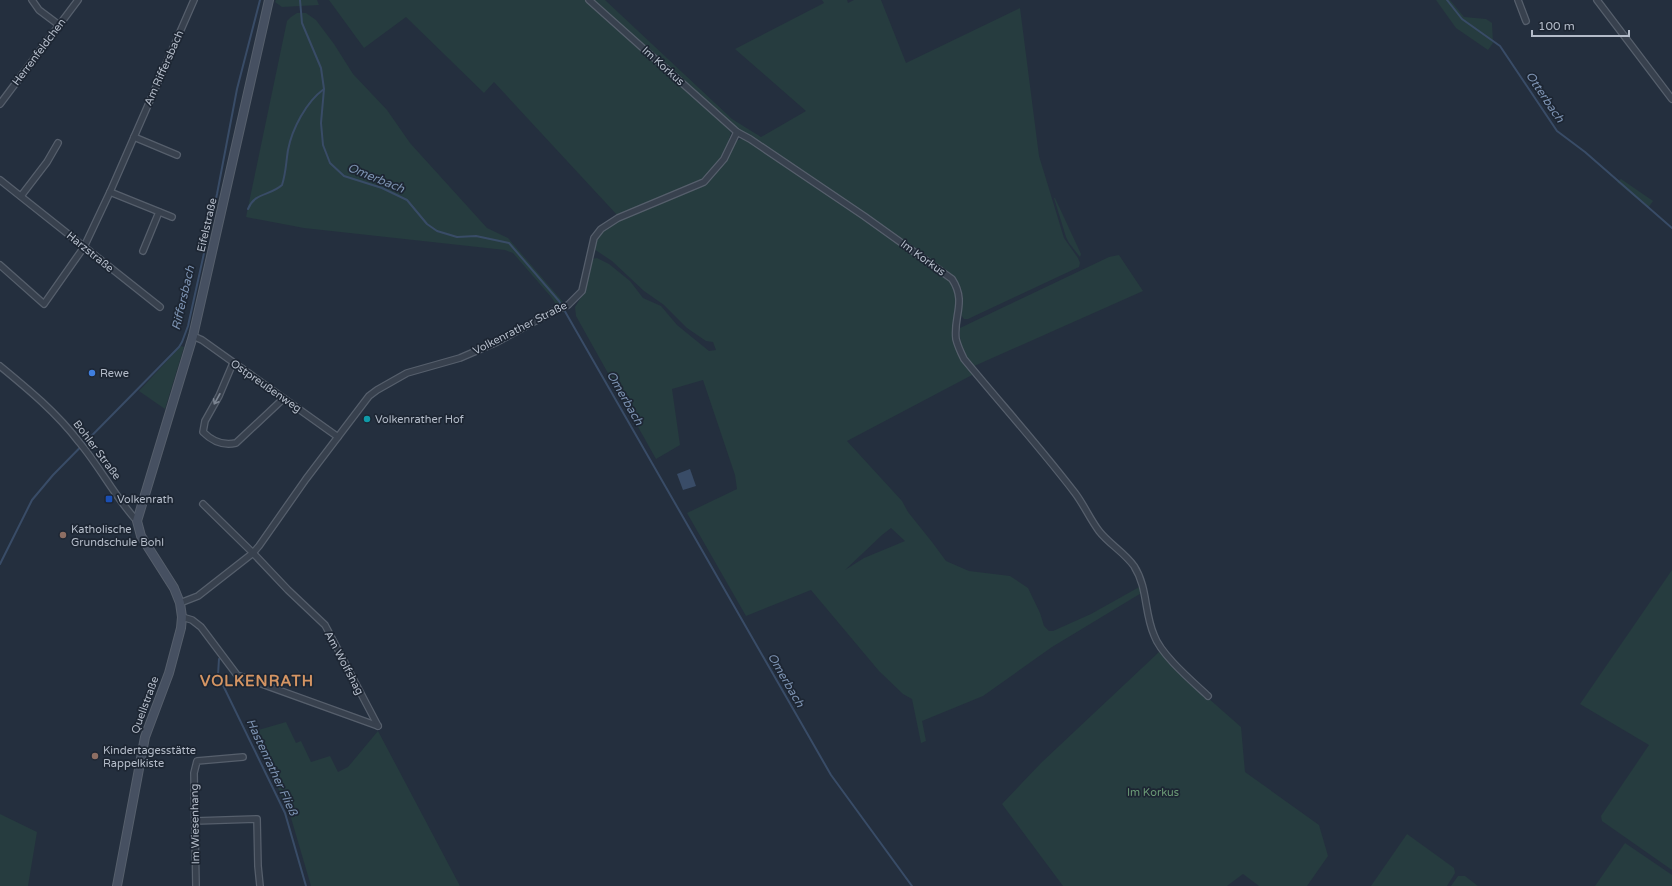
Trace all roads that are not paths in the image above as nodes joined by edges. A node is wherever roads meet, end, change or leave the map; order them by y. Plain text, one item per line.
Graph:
1 (32, 0) edge
2 (78, 0) edge
3 (194, 0) edge
4 (269, 0) edge
5 (589, 0) edge
6 (1518, 0) edge
7 (1597, 0) edge
8 (1526, 21) dead end
9 (59, 25) junction
10 (1672, 99) edge
11 (0, 104) edge
12 (736, 132) junction
13 (134, 137) junction
14 (58, 143) dead end
15 (177, 155) dead end
16 (0, 180) edge
17 (110, 192) junction
18 (21, 196) junction
19 (159, 212) junction
20 (172, 218) dead end
21 (84, 247) junction
22 (143, 251) dead end
23 (0, 265) edge
24 (160, 307) dead end
25 (193, 336) junction
26 (233, 363) junction
27 (0, 366) edge
28 (283, 399) junction
29 (338, 437) junction
30 (203, 504) dead end
31 (137, 521) junction
32 (254, 553) junction
33 (180, 603) junction
34 (182, 617) junction
35 (1208, 696) dead end
36 (243, 757) dead end
37 (195, 821) junction
38 (117, 886) edge
39 (196, 886) edge
40 (260, 886) edge

1 - 9 street
2 - 9 street, Herrenfeldchen
3 - 13 street, Am Riffersbach
4 - 25 main road, Eifelstraße
5 - 12 street, Im Korkus
6 - 8 street
7 - 10 street
9 - 11 street, Herrenfeldchen
12 - 29 street, Volkenrather Straße
12 - 35 street, Im Korkus
13 - 15 street
13 - 17 street, Am Riffersbach
14 - 18 street
16 - 18 street, Harzstraße
17 - 19 street
17 - 21 street, Am Riffersbach
18 - 21 street, Harzstraße
19 - 20 street
19 - 22 street
21 - 23 street, Am Riffersbach
21 - 24 street, Harzstraße
25 - 26 street, Ostpreußenweg
25 - 31 main road, Eifelstraße
26 - 28 street, Ostpreußenweg
26 -> 28 street
27 - 31 street, Bohler Straße
28 - 29 street, Ostpreußenweg
29 - 32 street, Volkenrather Straße
30 - 32 street
31 - 33 main road, Bohler Straße
32 - 33 street, Volkenrather Straße
32 - 34 street, Am Wolfshag
33 - 34 main road, Quellstraße
34 - 38 main road, Quellstraße
36 - 37 street, Im Wiesenhang
37 - 39 street, Im Wiesenhang
37 - 40 street

